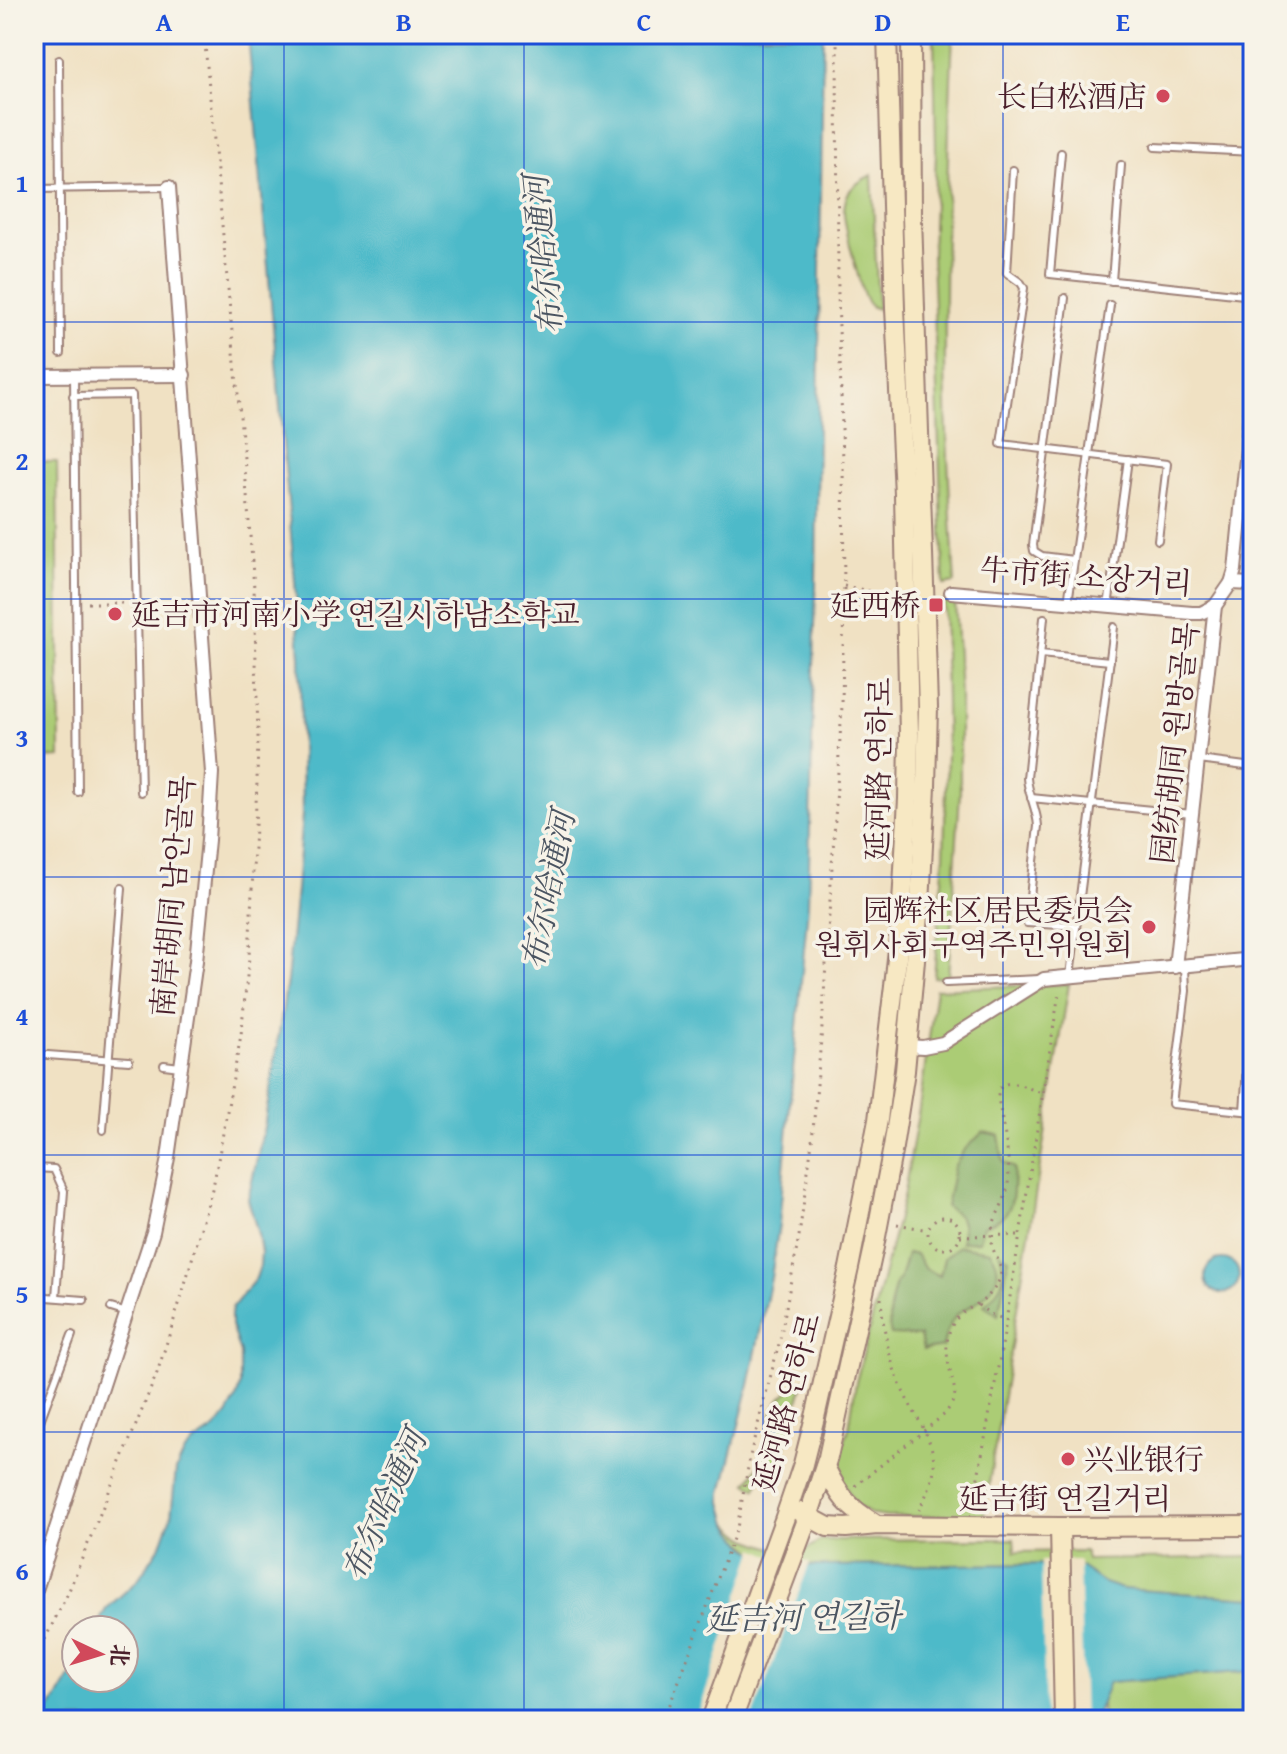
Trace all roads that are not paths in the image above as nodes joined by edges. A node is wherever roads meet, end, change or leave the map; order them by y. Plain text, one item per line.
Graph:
1 (887, 34) edge
2 (911, 34) edge
3 (1217, 34) edge
4 (1253, 38) edge
5 (59, 60) dead end
6 (1155, 147) dead end
7 (1253, 152) edge
8 (1061, 153) dead end
9 (1121, 165) dead end
10 (1013, 170) dead end
11 (169, 187) joint
12 (34, 189) edge
13 (60, 189) junction
14 (1112, 281) junction
15 (1253, 296) edge
16 (1065, 298) dead end
17 (1110, 305) dead end
18 (61, 353) dead end
19 (74, 374) junction
20 (184, 375) junction
21 (34, 376) edge
22 (1253, 388) edge
23 (73, 396) junction
24 (1251, 430) edge
25 (1046, 449) junction
26 (1089, 454) junction
27 (1128, 459) junction
28 (1158, 540) dead end
29 (1074, 560) junction
30 (1231, 583) junction
31 (1253, 584) edge
32 (951, 592) dead end
33 (1068, 603) junction
34 (1215, 606) junction
35 (1108, 607) junction
36 (1044, 618) dead end
37 (1114, 627) dead end
38 (1040, 654) junction
39 (1110, 661) junction
40 (1199, 760) junction
41 (1253, 767) edge
42 (78, 792) dead end
43 (141, 792) dead end
44 (1031, 798) junction
45 (1092, 804) junction
46 (1192, 814) junction
47 (122, 888) dead end
48 (1076, 926) junction
49 (1253, 959) edge
50 (1180, 966) junction
51 (1066, 976) junction
52 (1044, 979) junction
53 (946, 983) dead end
54 (1253, 1038) edge
55 (907, 1046) junction
56 (34, 1054) edge
57 (109, 1060) junction
58 (129, 1061) dead end
59 (164, 1065) dead end
60 (181, 1067) junction
61 (1244, 1111) junction
62 (1253, 1112) edge
63 (103, 1130) dead end
64 (34, 1168) edge
65 (34, 1296) edge
66 (56, 1297) junction
67 (84, 1300) dead end
68 (111, 1308) dead end
69 (127, 1313) junction
70 (72, 1335) dead end
71 (34, 1437) edge
72 (825, 1467) junction
73 (786, 1512) junction
74 (806, 1522) junction
75 (877, 1525) junction
76 (1253, 1526) edge
77 (1060, 1534) junction
78 (35, 1590) edge
79 (711, 1720) edge
80 (732, 1720) edge
81 (1064, 1720) edge

1 - 73 main road, 延河路 연하로
2 - 55 main road, 延河路 연하로
3 - 4 street
5 - 13 lane
6 - 7 lane
8 - 14 lane
9 - 14 lane
10 - 25 lane
11 - 13 lane
11 - 20 street, 南岸胡同 남안골목
12 - 13 lane
13 - 18 lane
14 - 15 lane
16 - 25 lane
17 - 26 lane
19 - 20 street
19 - 21 street
19 - 23 lane
20 - 60 street, 南岸胡同 남안골목
22 - 24 street, 园纺胡同 원방골목
23 - 42 lane
23 - 43 lane
24 - 30 street, 园纺胡同 원방골목
25 - 26 lane
25 - 29 lane
26 - 27 lane
26 - 29 lane
27 - 28 lane
27 - 35 lane
29 - 33 lane
30 - 31 street, 牛市街 소장거리
30 - 34 street, 园纺胡同 원방골목
32 - 33 street, 牛市街 소장거리
33 - 35 street, 牛市街 소장거리
34 - 35 street, 牛市街 소장거리
34 - 40 street, 园纺胡同 원방골목
36 - 38 lane
37 - 39 lane
38 - 39 lane
38 - 44 lane
39 - 45 lane
40 - 41 lane
40 - 46 street, 园纺胡同 원방골목
44 - 45 lane
44 - 48 lane
45 - 46 lane
45 - 48 lane
46 - 50 street, 园纺胡同 원방골목
47 - 57 lane
48 - 51 lane
49 - 50 street
50 - 51 street
50 - 61 lane
51 - 52 street
52 - 53 lane
52 - 55 street
54 - 61 lane
55 - 72 main road, 延河路 연하로
56 - 57 lane
57 - 58 lane
57 - 63 lane
59 - 60 lane
60 - 69 street, 南岸胡同 남안골목
61 - 62 lane
64 - 66 lane
65 - 66 lane
66 - 67 lane
68 - 69 lane
69 - 78 street, 南岸胡同 남안골목
70 - 71 lane
72 - 74 main road, 延河路 연하로
72 - 75 main road
73 - 74 main road, 延吉街 연길거리
73 - 79 main road, 延河路 연하로
74 - 75 main road, 延吉街 연길거리
74 - 80 main road, 延河路 연하로
75 - 77 main road, 延吉街 연길거리
76 - 77 main road, 延吉街 연길거리
77 - 81 main road

